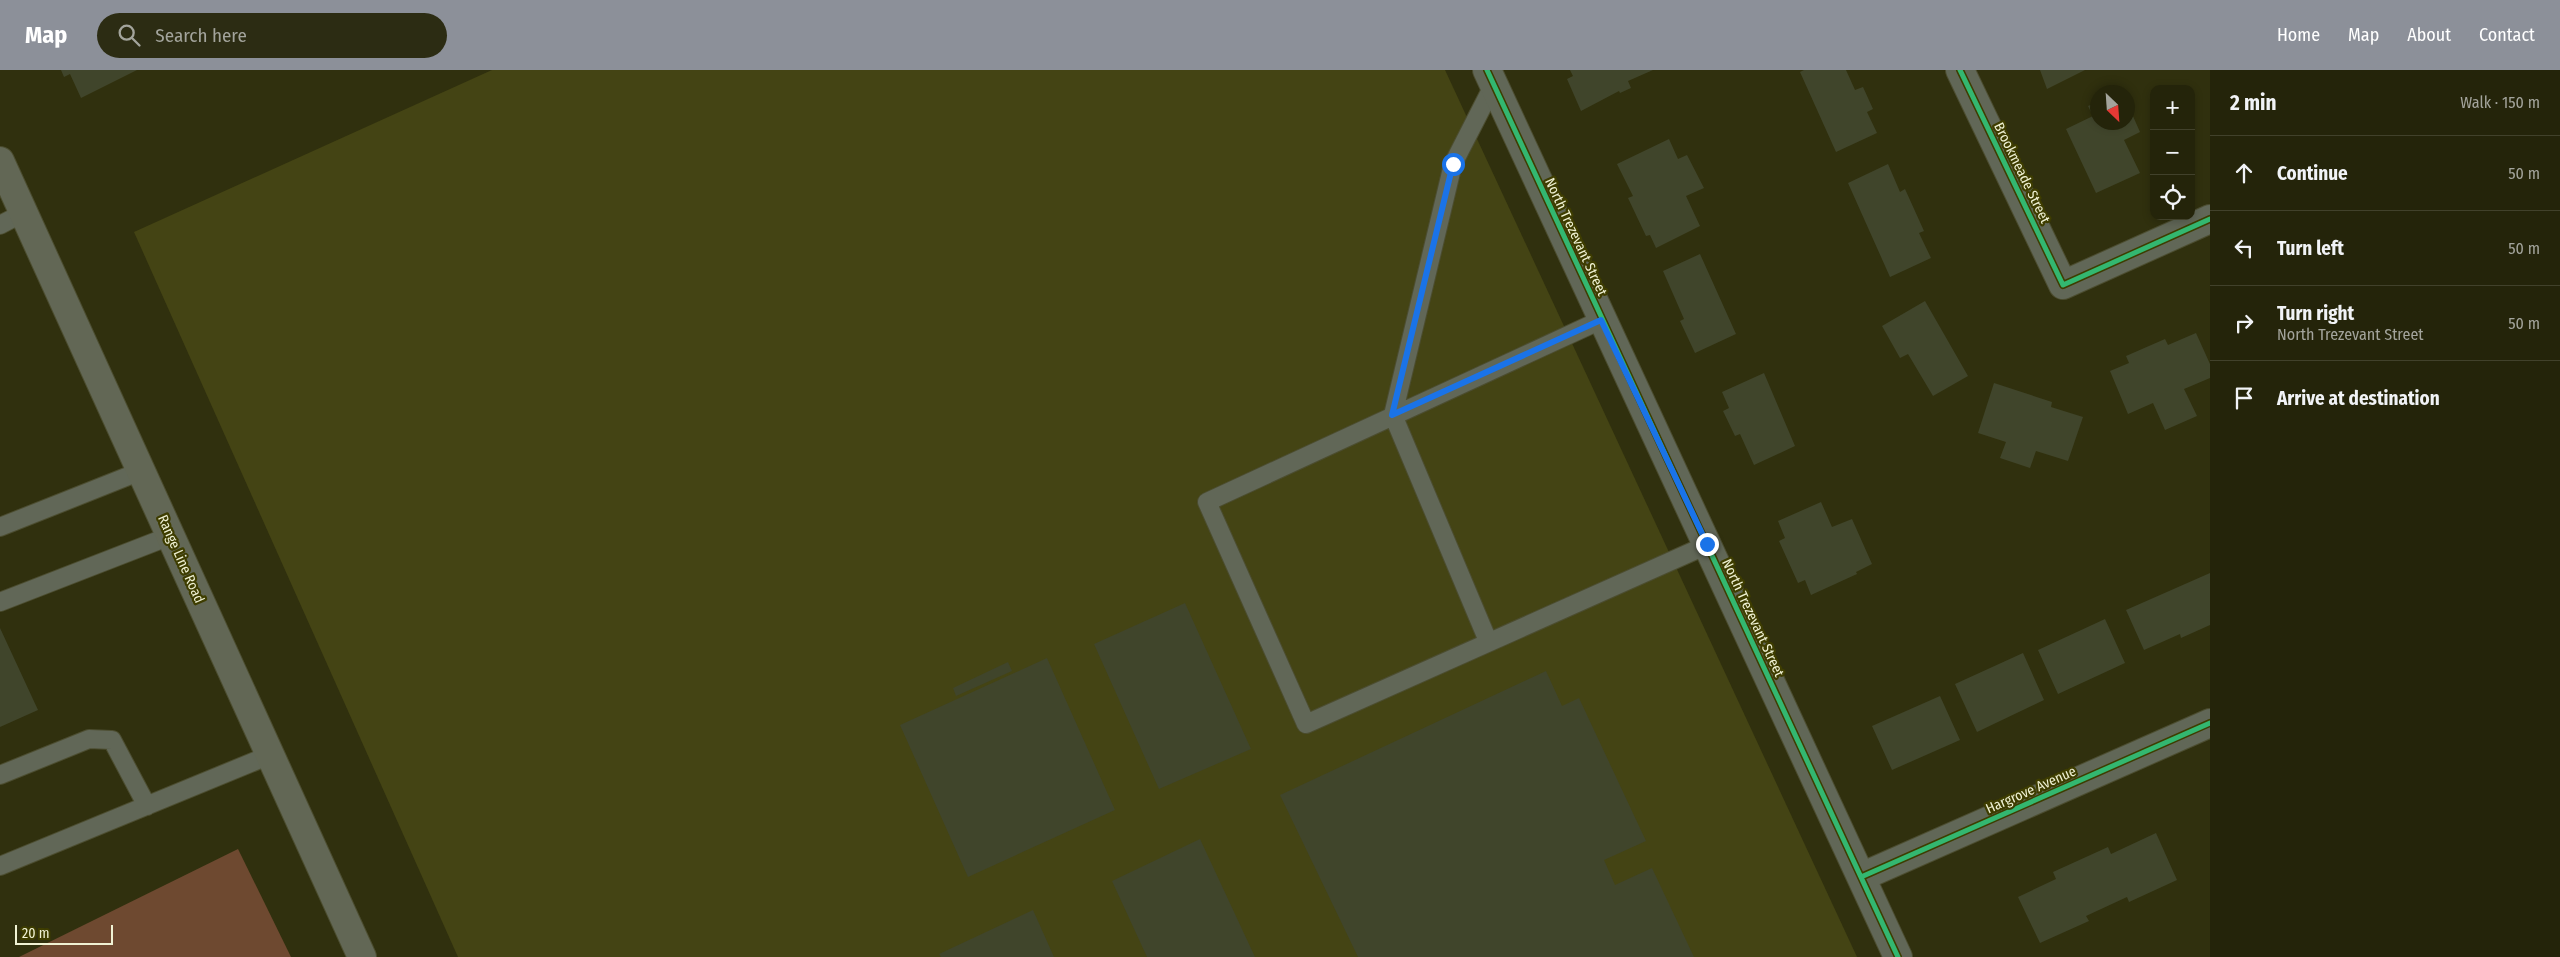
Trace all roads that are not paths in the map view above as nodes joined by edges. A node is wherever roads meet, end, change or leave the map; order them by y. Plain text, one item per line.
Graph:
1 (1960, 70) edge
2 (1491, 77) edge
3 (0, 161) edge
4 (12, 219) edge
5 (2210, 220) edge
6 (1601, 320) junction
7 (1392, 415) junction
8 (141, 471) junction
9 (0, 527) edge
10 (170, 536) junction
11 (1707, 544) junction
12 (0, 602) edge
13 (1488, 641) junction
14 (2210, 723) edge
15 (270, 755) junction
16 (0, 775) edge
17 (147, 806) junction
18 (0, 866) edge
19 (1861, 877) junction
20 (362, 957) edge
21 (1898, 957) edge

1 - 5 street, Brookmeade Street
2 - 6 street, North Trezevant Street
2 - 7 lane
3 - 4 main road, Range Line Road
4 - 8 main road, Range Line Road
6 - 7 lane
6 - 11 street, North Trezevant Street
7 - 13 lane
7 - 13 lane
8 - 9 lane
8 - 10 main road, Range Line Road
10 - 12 lane
10 - 15 main road, Range Line Road
11 - 13 lane
11 - 19 street, North Trezevant Street
14 - 19 street, Hargrove Avenue
15 - 17 lane
15 - 20 main road, Range Line Road
16 - 17 lane
17 - 18 lane
19 - 21 street, North Trezevant Street

